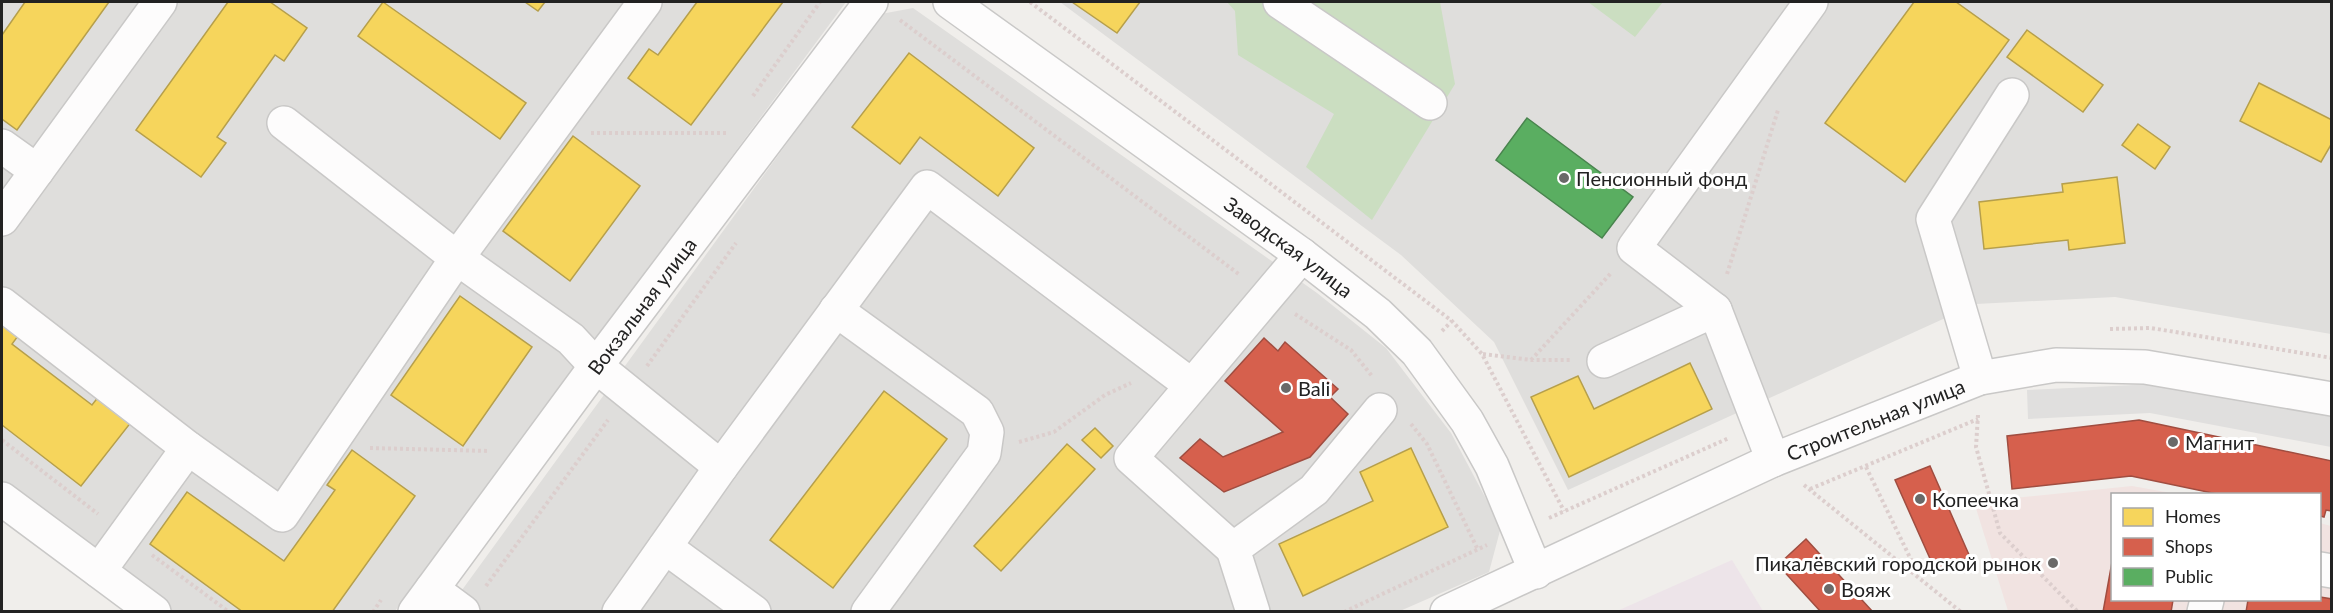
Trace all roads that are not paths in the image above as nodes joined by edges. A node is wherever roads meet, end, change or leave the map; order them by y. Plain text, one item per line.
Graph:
1 (160, 2) edge
2 (645, 2) edge
3 (871, 2) edge
4 (950, 2) edge
5 (1280, 2) edge
6 (1811, 2) edge
7 (2012, 95) dead end
8 (1430, 103) dead end
9 (284, 123) dead end
10 (2, 146) edge
11 (37, 171) junction
12 (2, 219) edge
13 (1302, 255) junction
14 (457, 258) junction
15 (2, 304) edge
16 (1715, 309) junction
17 (836, 310) junction
18 (1605, 361) road end
19 (596, 366) junction
20 (1179, 376) junction
21 (1980, 378) junction
22 (2331, 399) edge
23 (1394, 415) road end
24 (188, 448) junction
25 (1773, 460) junction
26 (721, 467) junction
27 (2, 499) edge
28 (665, 547) junction
29 (1233, 549) junction
30 (99, 571) junction
31 (1536, 572) junction
32 (424, 600) edge
33 (472, 602) edge
34 (154, 612) edge
35 (619, 612) edge
36 (754, 612) edge
37 (868, 612) edge
38 (1254, 612) edge
39 (1447, 612) edge

1 - 11 street
2 - 14 street
3 - 19 street, Вокзальная улица
4 - 13 street, Заводская улица
5 - 8 street
6 - 16 street
7 - 21 street
9 - 14 street
10 - 11 street
11 - 12 street
13 - 20 street
13 - 31 street, Заводская улица
14 - 19 street
14 - 24 street
15 - 24 street
16 - 18 street
16 - 25 street
17 - 20 street
17 - 26 street
17 - 37 street
19 - 26 street
19 - 32 street, Вокзальная улица
20 - 29 street
21 - 22 street, Строительная улица
21 - 25 street, Строительная улица
23 - 29 street
24 - 30 street
25 - 31 street, Строительная улица
26 - 28 street
27 - 30 street
28 - 35 street
28 - 36 street
29 - 38 street
30 - 34 street
31 - 39 street, Строительная улица
32 - 33 street

